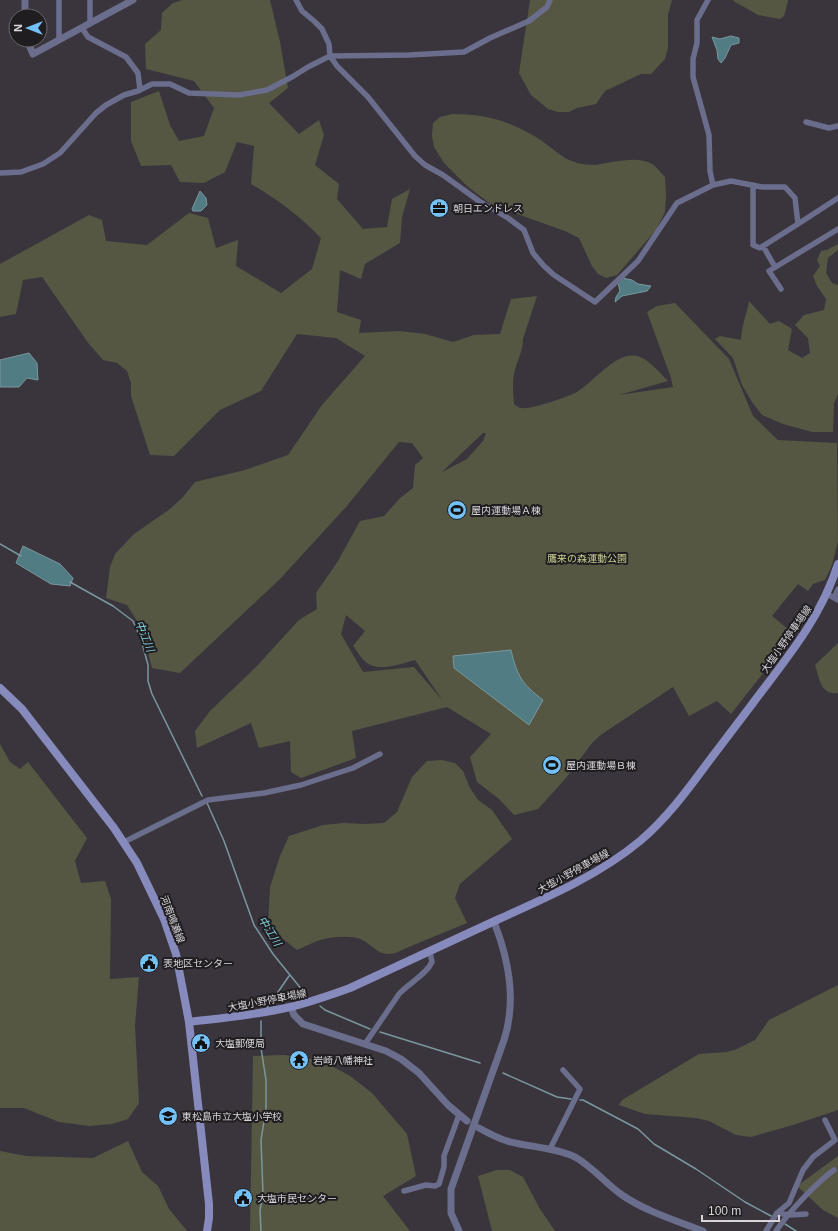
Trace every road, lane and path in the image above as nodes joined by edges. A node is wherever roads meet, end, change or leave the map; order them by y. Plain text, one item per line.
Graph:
1 (59, 0) edge
2 (90, 0) edge
3 (296, 0) edge
4 (550, 0) edge
5 (708, 0) edge
6 (129, 1) edge
7 (90, 23) junction
8 (82, 28) junction
9 (59, 40) junction
10 (48, 46) edge
11 (30, 48) edge
12 (44, 48) edge
13 (330, 56) junction
14 (140, 90) junction
15 (806, 122) dead end
16 (838, 126) edge
17 (0, 173) edge
18 (713, 185) junction
19 (753, 185) junction
20 (838, 198) edge
21 (798, 224) junction
22 (838, 229) edge
23 (763, 246) junction
24 (775, 267) junction
25 (781, 289) dead end
26 (838, 564) edge
27 (838, 589) edge
28 (833, 597) edge
29 (0, 688) edge
30 (380, 754) dead end
31 (124, 842) junction
32 (494, 922) junction
33 (430, 952) junction
34 (291, 1007) junction
35 (189, 1022) junction
36 (365, 1044) junction
37 (563, 1070) dead end
38 (459, 1115) junction
39 (825, 1120) dead end
40 (467, 1121) dead end
41 (479, 1128) dead end
42 (550, 1149) junction
43 (834, 1170) dead end
44 (404, 1191) dead end
45 (777, 1213) junction
46 (806, 1214) dead end
47 (789, 1215) junction
48 (207, 1231) edge
49 (459, 1231) edge
50 (703, 1231) edge
51 (766, 1231) edge
52 (776, 1231) edge

1 - 9 street
2 - 7 street
3 - 13 street
4 - 13 street
5 - 18 street
6 - 7 street
7 - 8 street
8 - 9 street
8 - 14 street
9 - 10 street
11 - 12 street
13 - 14 street
13 - 18 street
14 - 17 street
15 - 16 street
18 - 19 street
19 - 21 street
19 - 23 street
20 - 21 street
21 - 23 street
22 - 24 street
23 - 24 street
24 - 25 street
26 - 28 main road, 大塩小野停車場線
27 - 28 street
28 - 32 main road, 大塩小野停車場線
29 - 31 main road, 河南鳴瀬線
30 - 31 street
31 - 35 main road, 河南鳴瀬線
32 - 33 main road, 大塩小野停車場線
32 - 49 street
33 - 34 main road, 大塩小野停車場線
33 - 36 street
34 - 35 main road, 大塩小野停車場線
34 - 36 street
35 - 48 main road, 河南鳴瀬線
36 - 38 street
37 - 42 street
38 - 40 street
38 - 44 street
39 - 45 street
41 - 42 street
42 - 50 street
43 - 47 street
45 - 47 street
45 - 51 street
46 - 47 street
47 - 52 street

